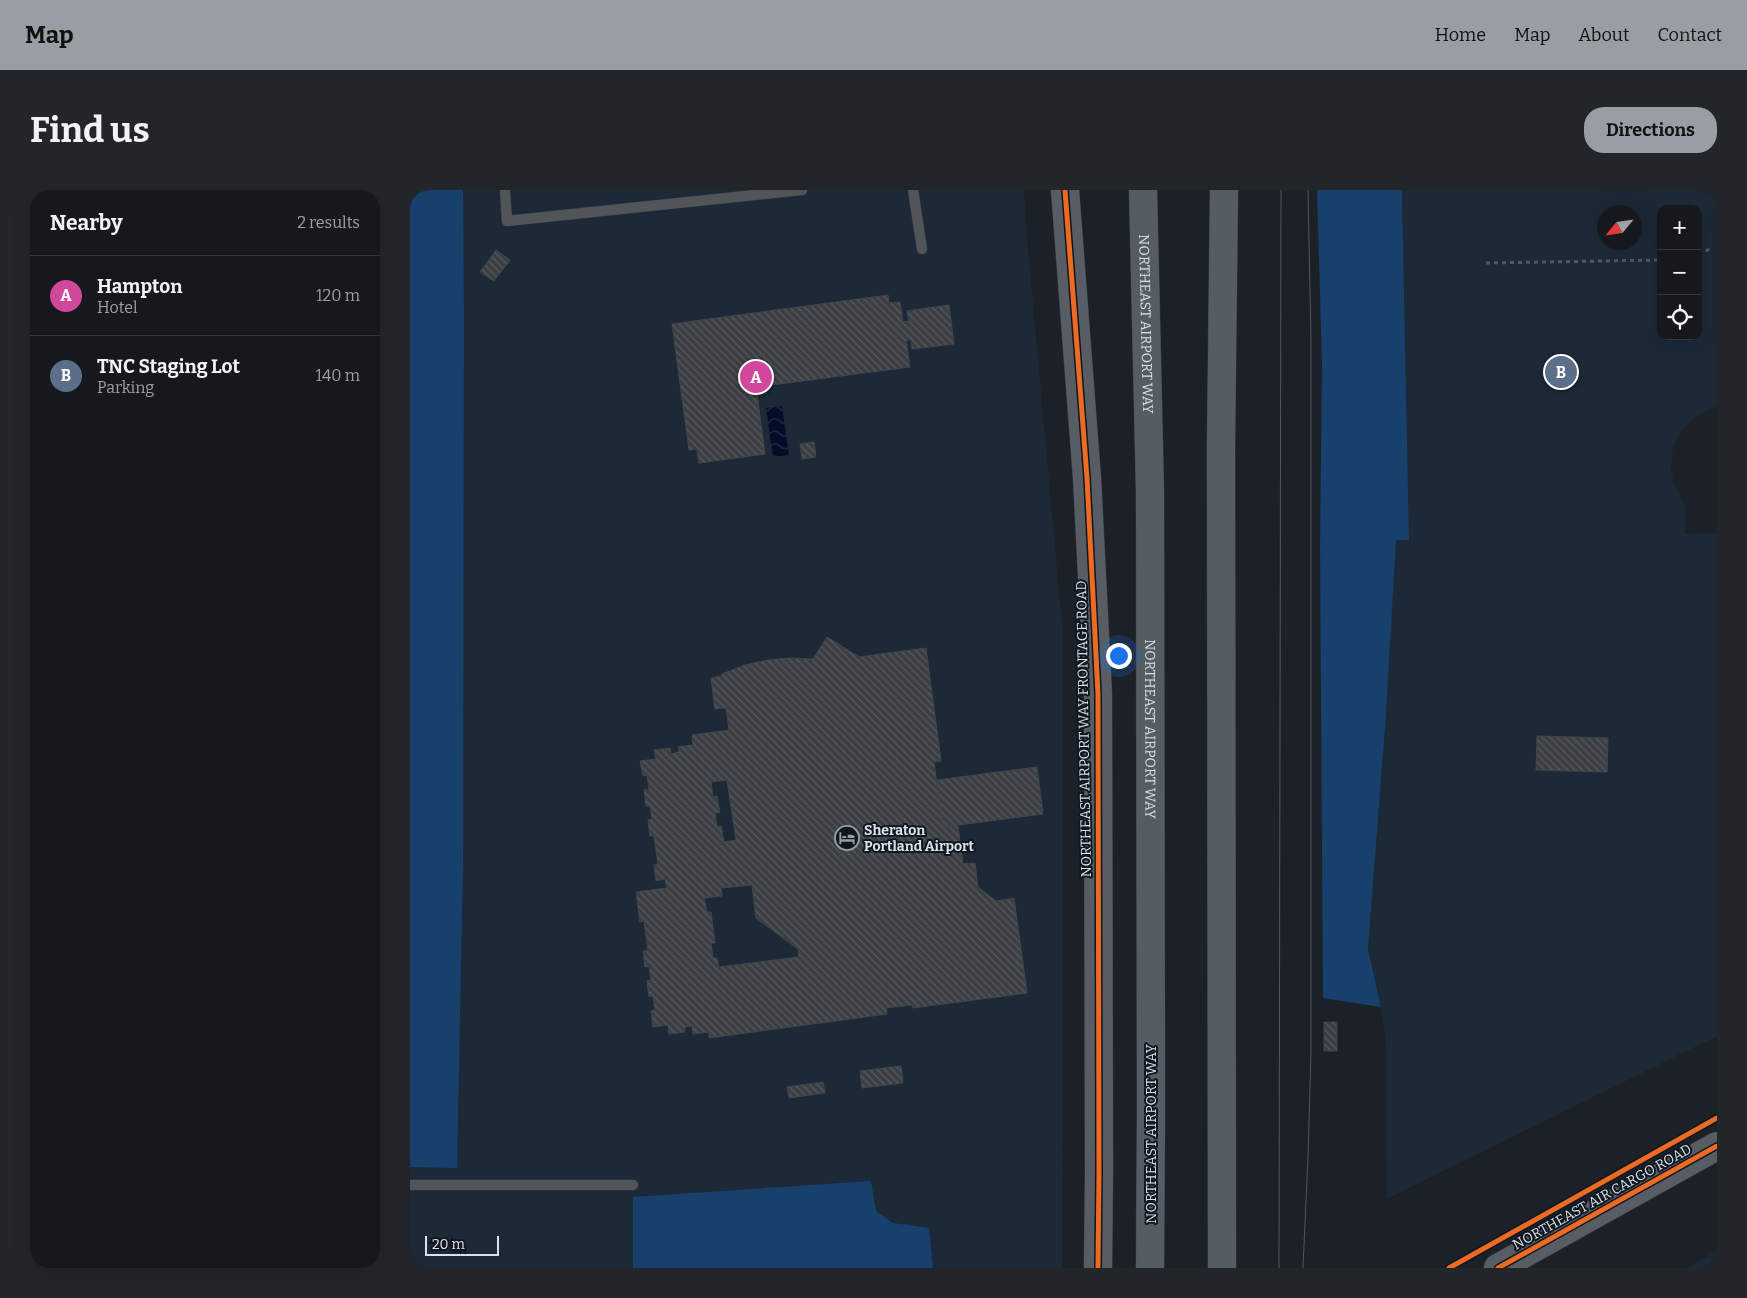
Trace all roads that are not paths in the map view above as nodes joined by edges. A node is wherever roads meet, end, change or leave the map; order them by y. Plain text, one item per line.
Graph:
1 (505, 190) edge
2 (802, 190) edge
3 (913, 190) edge
4 (1065, 190) edge
5 (1143, 190) edge
6 (1224, 190) edge
7 (922, 249) dead end
8 (1717, 1146) edge
9 (410, 1185) edge
10 (633, 1185) dead end
11 (1098, 1268) edge
12 (1150, 1268) edge
13 (1222, 1268) edge
14 (1498, 1268) edge

1 - 2 lane
3 - 7 lane
4 - 11 street, NORTHEAST AIRPORT WAY FRONTAGE ROAD
5 - 12 main road, NORTHEAST AIRPORT WAY
6 - 13 main road
8 - 14 street, NORTHEAST AIR CARGO ROAD
9 - 10 lane

